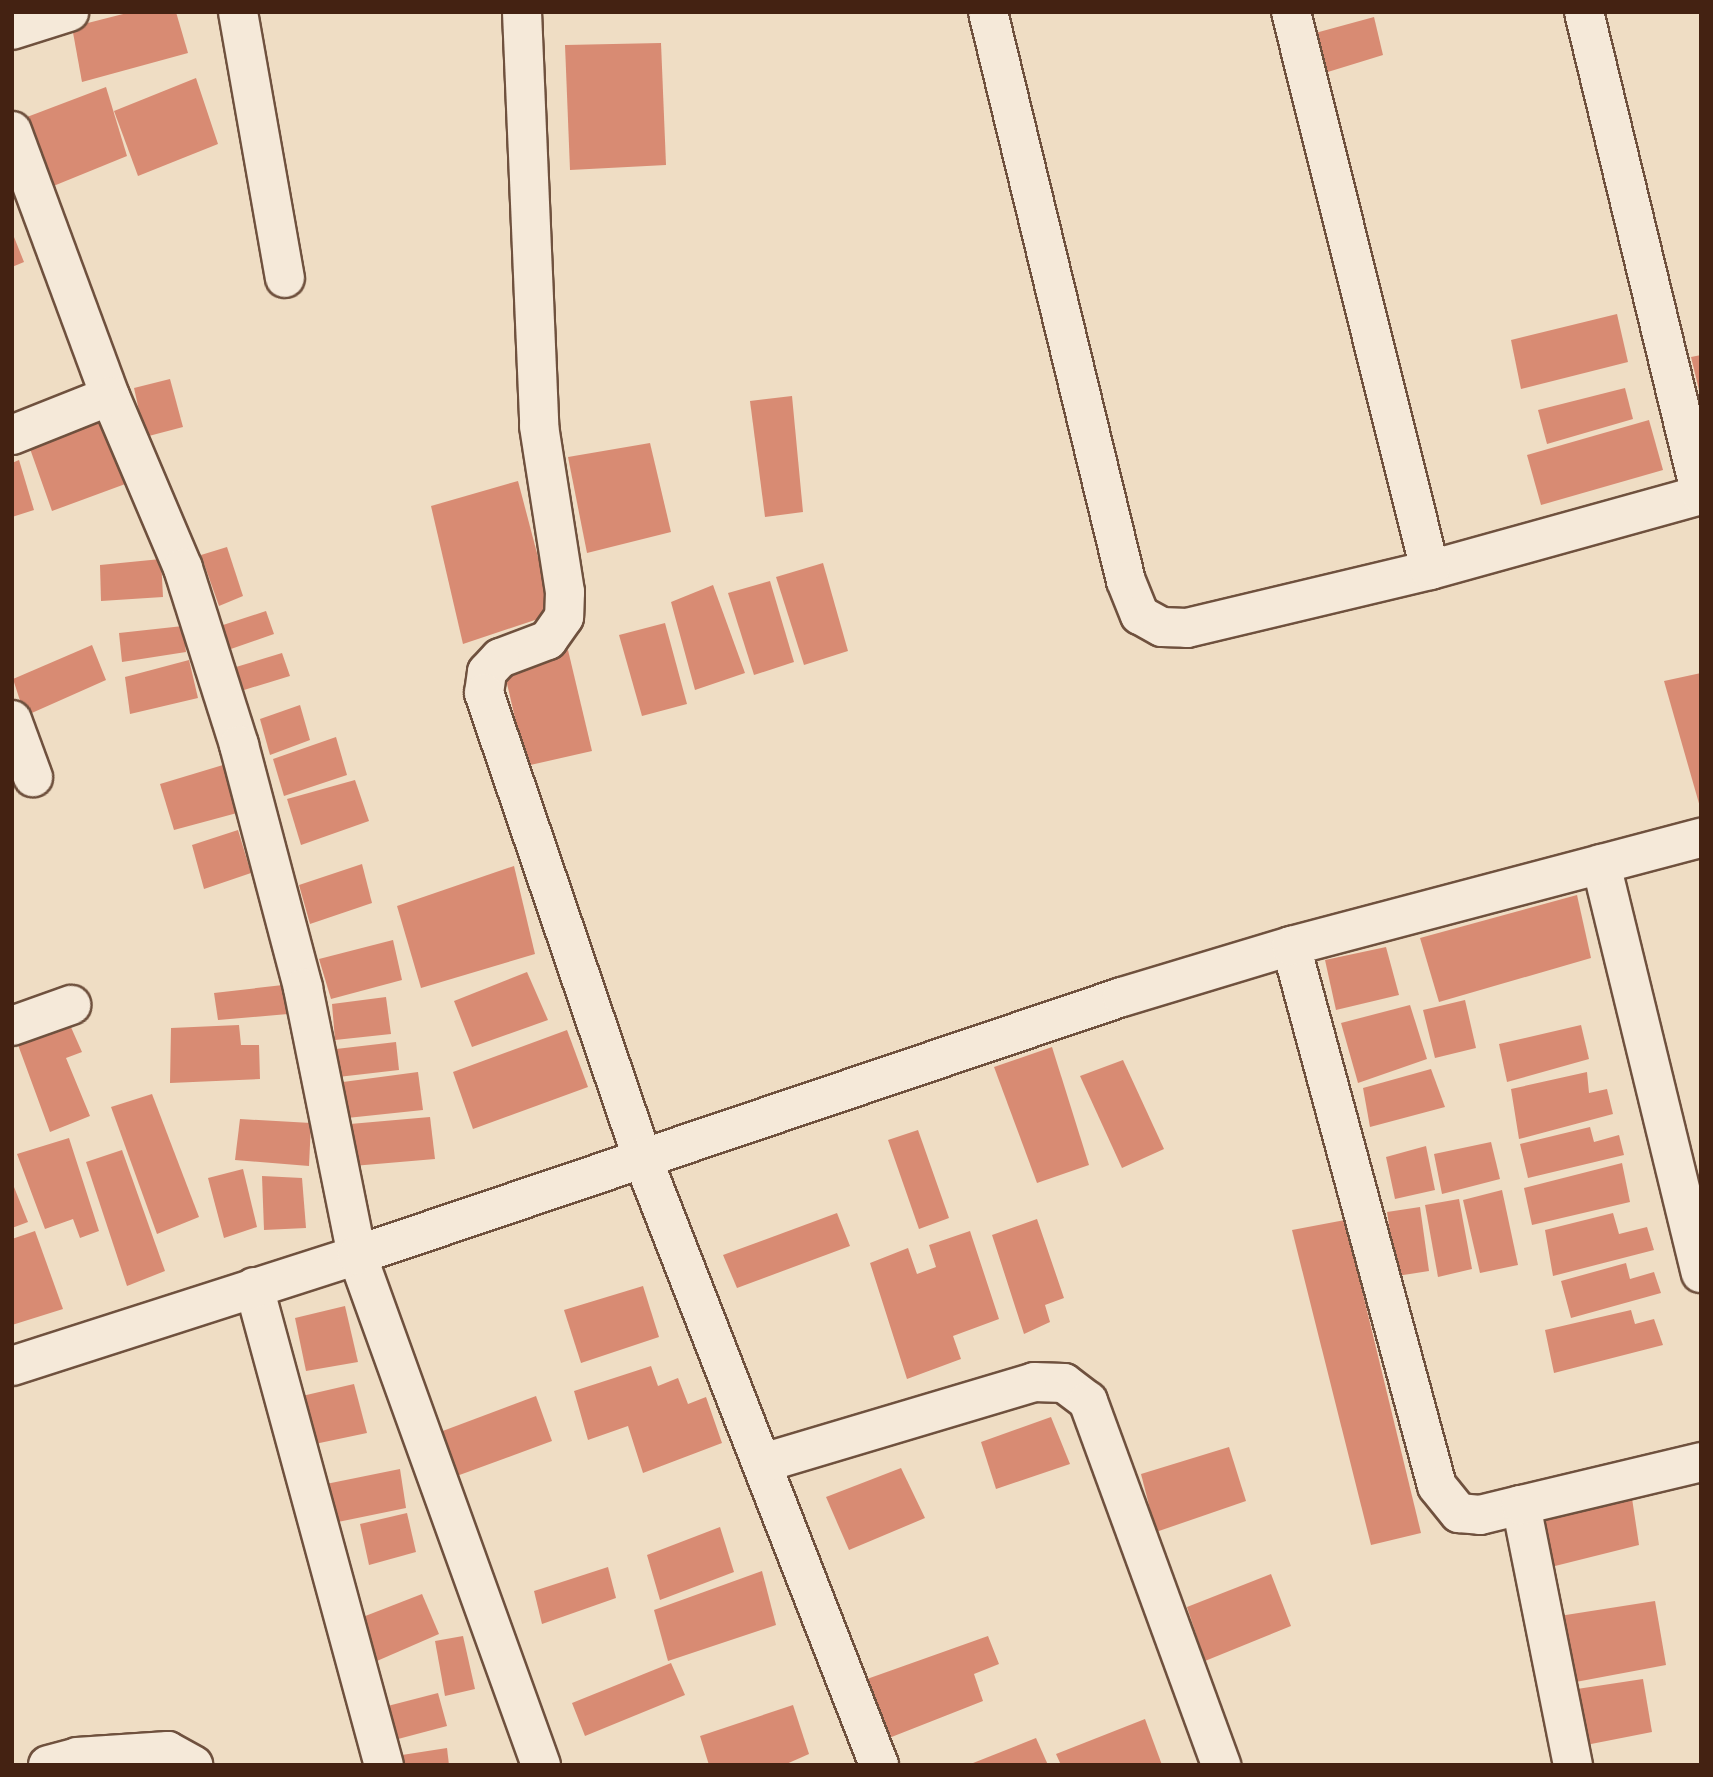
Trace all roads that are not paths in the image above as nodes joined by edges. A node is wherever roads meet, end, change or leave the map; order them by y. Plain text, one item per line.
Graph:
1 (69, 12) edge
2 (238, 12) edge
3 (522, 12) edge
4 (988, 12) edge
5 (1291, 12) edge
6 (1584, 12) edge
7 (12, 30) edge
8 (12, 131) edge
9 (285, 278) dead end
10 (110, 396) junction
11 (12, 435) edge
12 (1701, 494) edge
13 (1430, 570) junction
14 (12, 720) edge
15 (33, 777) dead end
16 (1701, 838) edge
17 (1601, 864) junction
18 (1291, 946) junction
19 (71, 1005) dead end
20 (12, 1026) edge
21 (642, 1157) junction
22 (357, 1255) junction
23 (1701, 1273) edge
24 (254, 1287) junction
25 (12, 1366) edge
26 (1701, 1462) edge
27 (763, 1463) junction
28 (1521, 1505) junction
29 (48, 1765) edge
30 (193, 1765) edge
31 (384, 1765) edge
32 (541, 1765) edge
33 (879, 1765) edge
34 (1221, 1765) edge
35 (1573, 1765) edge

1 - 7 street
2 - 9 street
3 - 21 street
4 - 13 street
5 - 13 street
6 - 12 street
8 - 10 street
10 - 11 street
10 - 22 street
12 - 13 street
14 - 15 street
16 - 17 street
17 - 18 street
17 - 23 street
18 - 21 street
18 - 28 street
19 - 20 street
21 - 22 street
21 - 27 street
22 - 24 street
22 - 32 street
24 - 25 street
24 - 31 street
26 - 28 street
27 - 33 street
27 - 34 street
28 - 35 street
29 - 30 street

